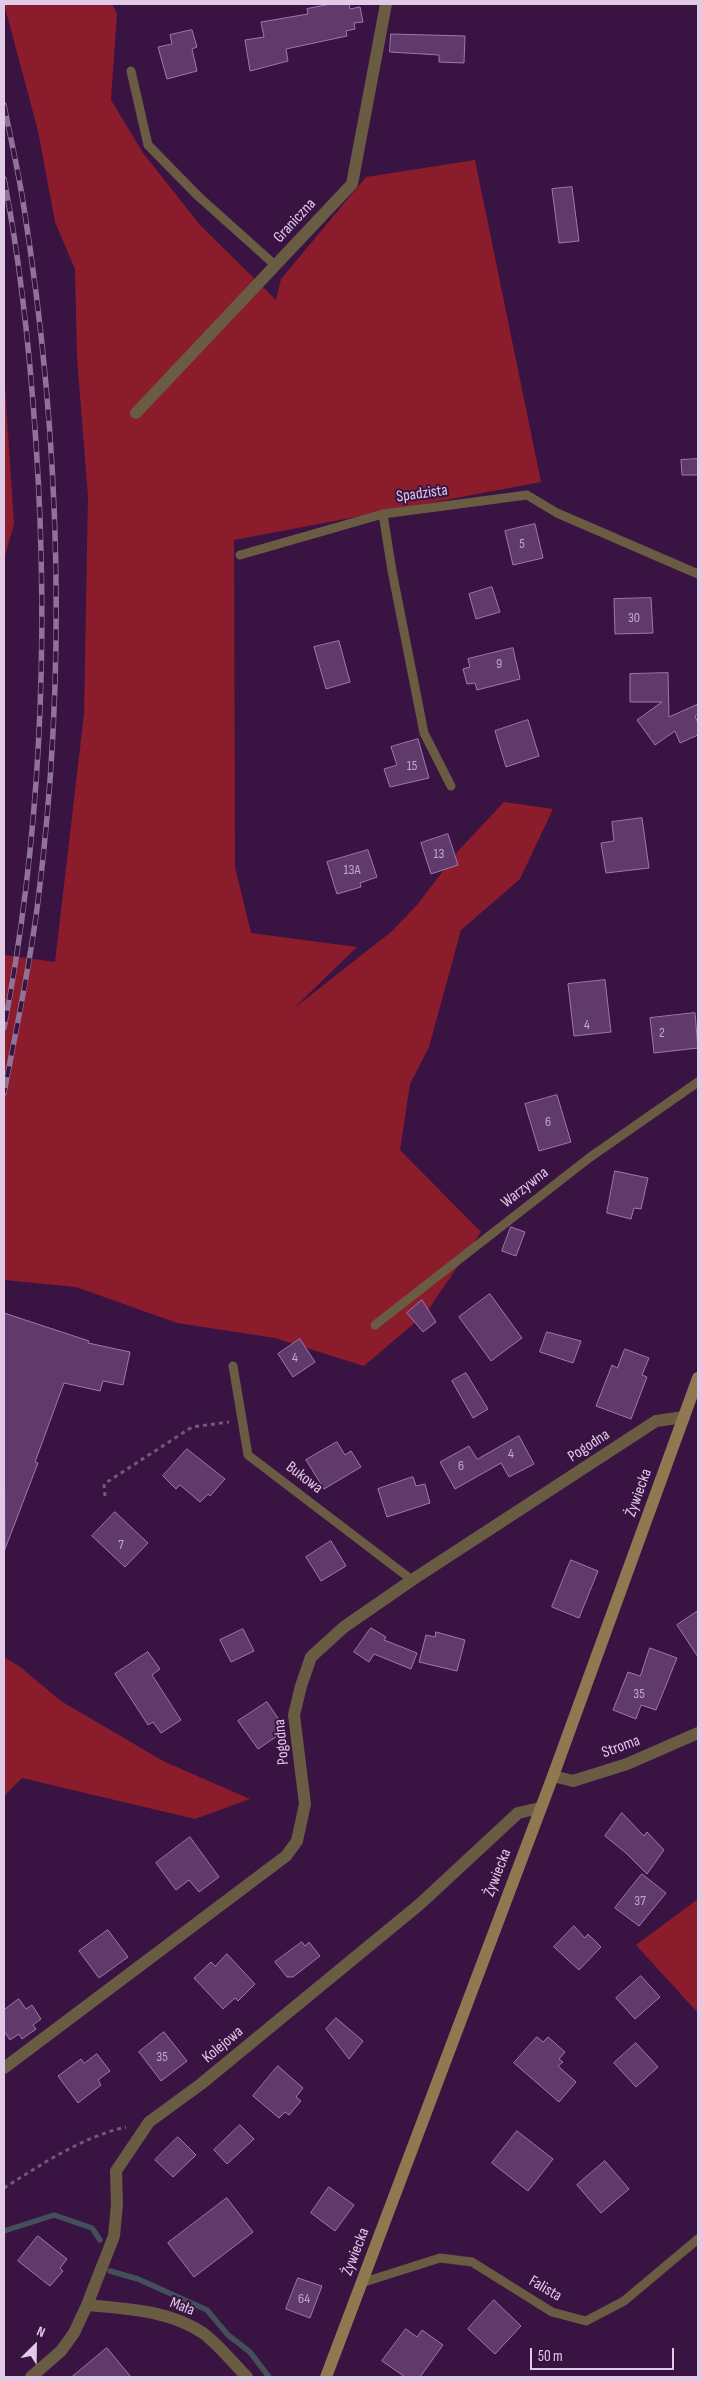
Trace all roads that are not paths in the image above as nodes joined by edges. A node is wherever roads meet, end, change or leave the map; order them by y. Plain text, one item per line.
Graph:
1 (386, 4) edge
2 (131, 71) dead end
3 (275, 265) junction
4 (136, 413) dead end
5 (383, 514) junction
6 (240, 555) dead end
7 (698, 574) edge
8 (451, 786) dead end
9 (698, 1082) edge
10 (375, 1325) dead end
11 (233, 1366) dead end
12 (698, 1382) edge
13 (684, 1417) junction
14 (412, 1580) junction
15 (698, 1733) edge
16 (553, 1776) junction
17 (540, 1808) junction
18 (4, 2068) edge
19 (698, 2239) edge
20 (361, 2283) junction
21 (87, 2305) junction
22 (31, 2377) edge
23 (247, 2377) edge
24 (326, 2377) edge

1 - 3 street, Graniczna
2 - 3 lane
3 - 4 street, Graniczna
5 - 6 lane
5 - 7 lane, Spadzista
5 - 8 lane, Spadzista
9 - 10 lane, Warzywna
11 - 14 lane, Bukowa
12 - 13 main road, Żywiecka
13 - 14 street, Pogodna
13 - 16 main road, Żywiecka
14 - 18 street, Pogodna
15 - 16 street, Stroma
16 - 17 main road, Żywiecka
17 - 20 main road, Żywiecka
17 - 21 street, Kolejowa
19 - 20 lane, Falista
20 - 24 main road, Żywiecka
21 - 22 street, Kolejowa
21 - 23 street, Mała

